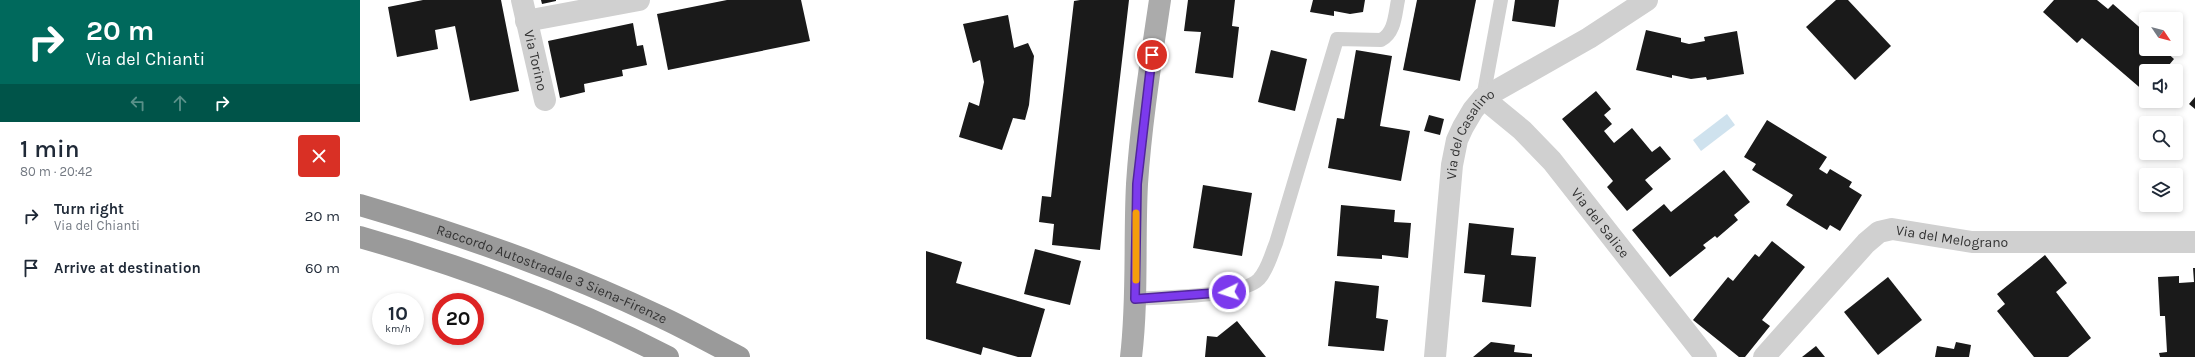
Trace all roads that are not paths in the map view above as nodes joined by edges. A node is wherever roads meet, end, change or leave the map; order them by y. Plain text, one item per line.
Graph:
1 (639, 0) edge
2 (1160, 0) edge
3 (1398, 0) edge
4 (1501, 0) edge
5 (1646, 0) edge
6 (524, 10) edge
7 (1483, 98) junction
8 (545, 100) dead end
9 (360, 205) edge
10 (360, 237) edge
11 (2195, 242) edge
12 (1135, 299) junction
13 (668, 357) edge
14 (739, 357) edge
15 (1131, 357) edge
16 (1435, 357) edge
17 (1706, 357) edge
18 (1764, 357) edge

1 - 6 street, Via Torino
2 - 12 main road
3 - 12 lane
4 - 7 lane
5 - 7 street, Via del Casalino
6 - 8 street, Via Torino
7 - 16 street, Via del Casalino
7 - 17 street, Via del Salice
9 - 14 highway, Raccordo Autostradale 3 Siena-Firenze
10 - 13 highway, Raccordo Autostradale 3 Siena-Firenze
11 - 18 street, Via del Melograno
12 - 15 main road

